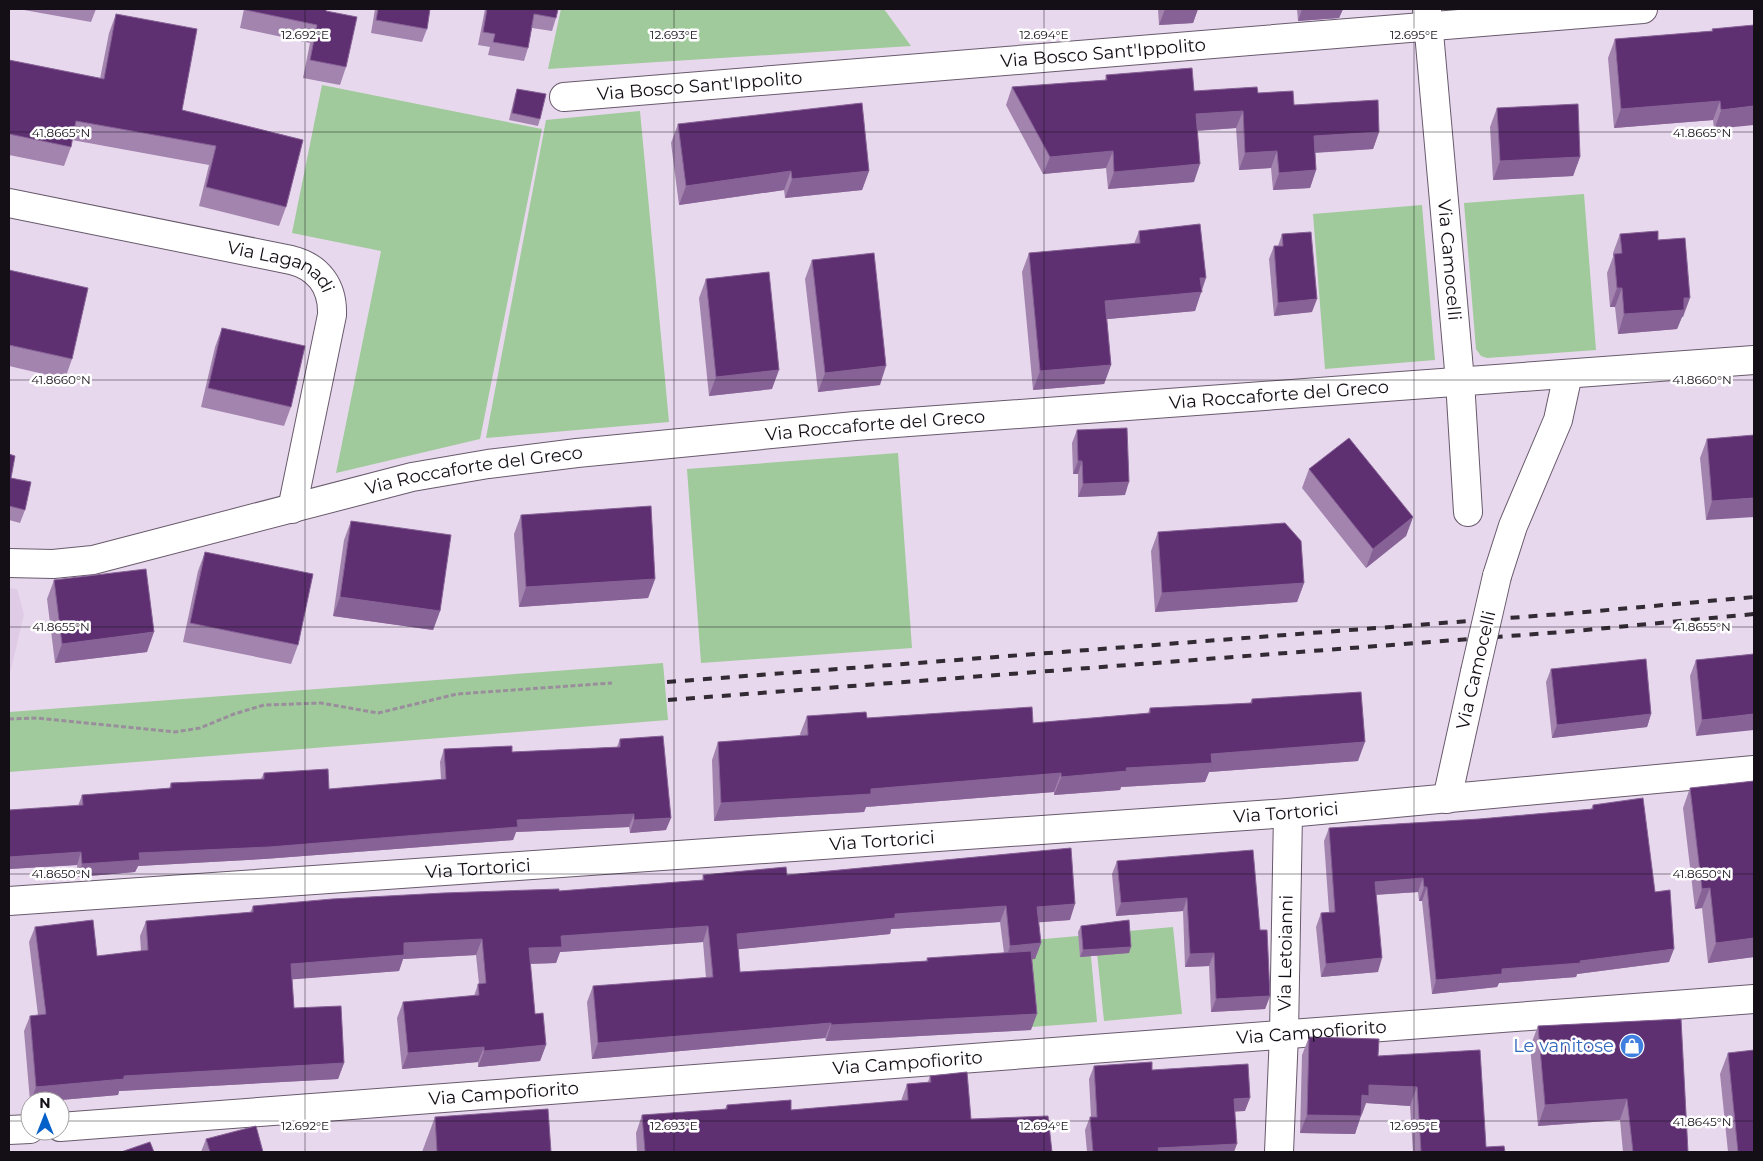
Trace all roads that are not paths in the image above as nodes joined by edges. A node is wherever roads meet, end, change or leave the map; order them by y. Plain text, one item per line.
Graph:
1 (1643, 9) edge
2 (1428, 18) edge
3 (564, 97) dead end
4 (9, 203) edge
5 (1754, 360) edge
6 (1568, 374) junction
7 (1460, 382) junction
8 (292, 509) junction
9 (1468, 512) dead end
10 (9, 563) edge
11 (1754, 770) edge
12 (1447, 800) junction
13 (1288, 813) junction
14 (9, 901) edge
15 (1754, 998) edge
16 (1284, 1034) junction
17 (70, 1125) edge
18 (1280, 1152) edge

1 - 2 street, Via Bosco Sant'Ippolito
2 - 3 street, Via Bosco Sant'Ippolito
2 - 7 street, Via Camocelli
4 - 8 street, Via Laganadi
5 - 6 street, Via Roccaforte del Greco
6 - 7 street, Via Roccaforte del Greco
6 - 12 street, Via Camocelli, bridge
7 - 8 street, Via Roccaforte del Greco
7 - 9 street, Via Camocelli
8 - 10 street, Via Roccaforte del Greco
11 - 12 street, Via Tortorici
12 - 13 street, Via Tortorici
13 - 14 street, Via Tortorici
13 - 16 street, Via Letoianni
15 - 16 street, Via Campofiorito
16 - 17 street, Via Campofiorito
16 - 18 street, Via Letoianni

